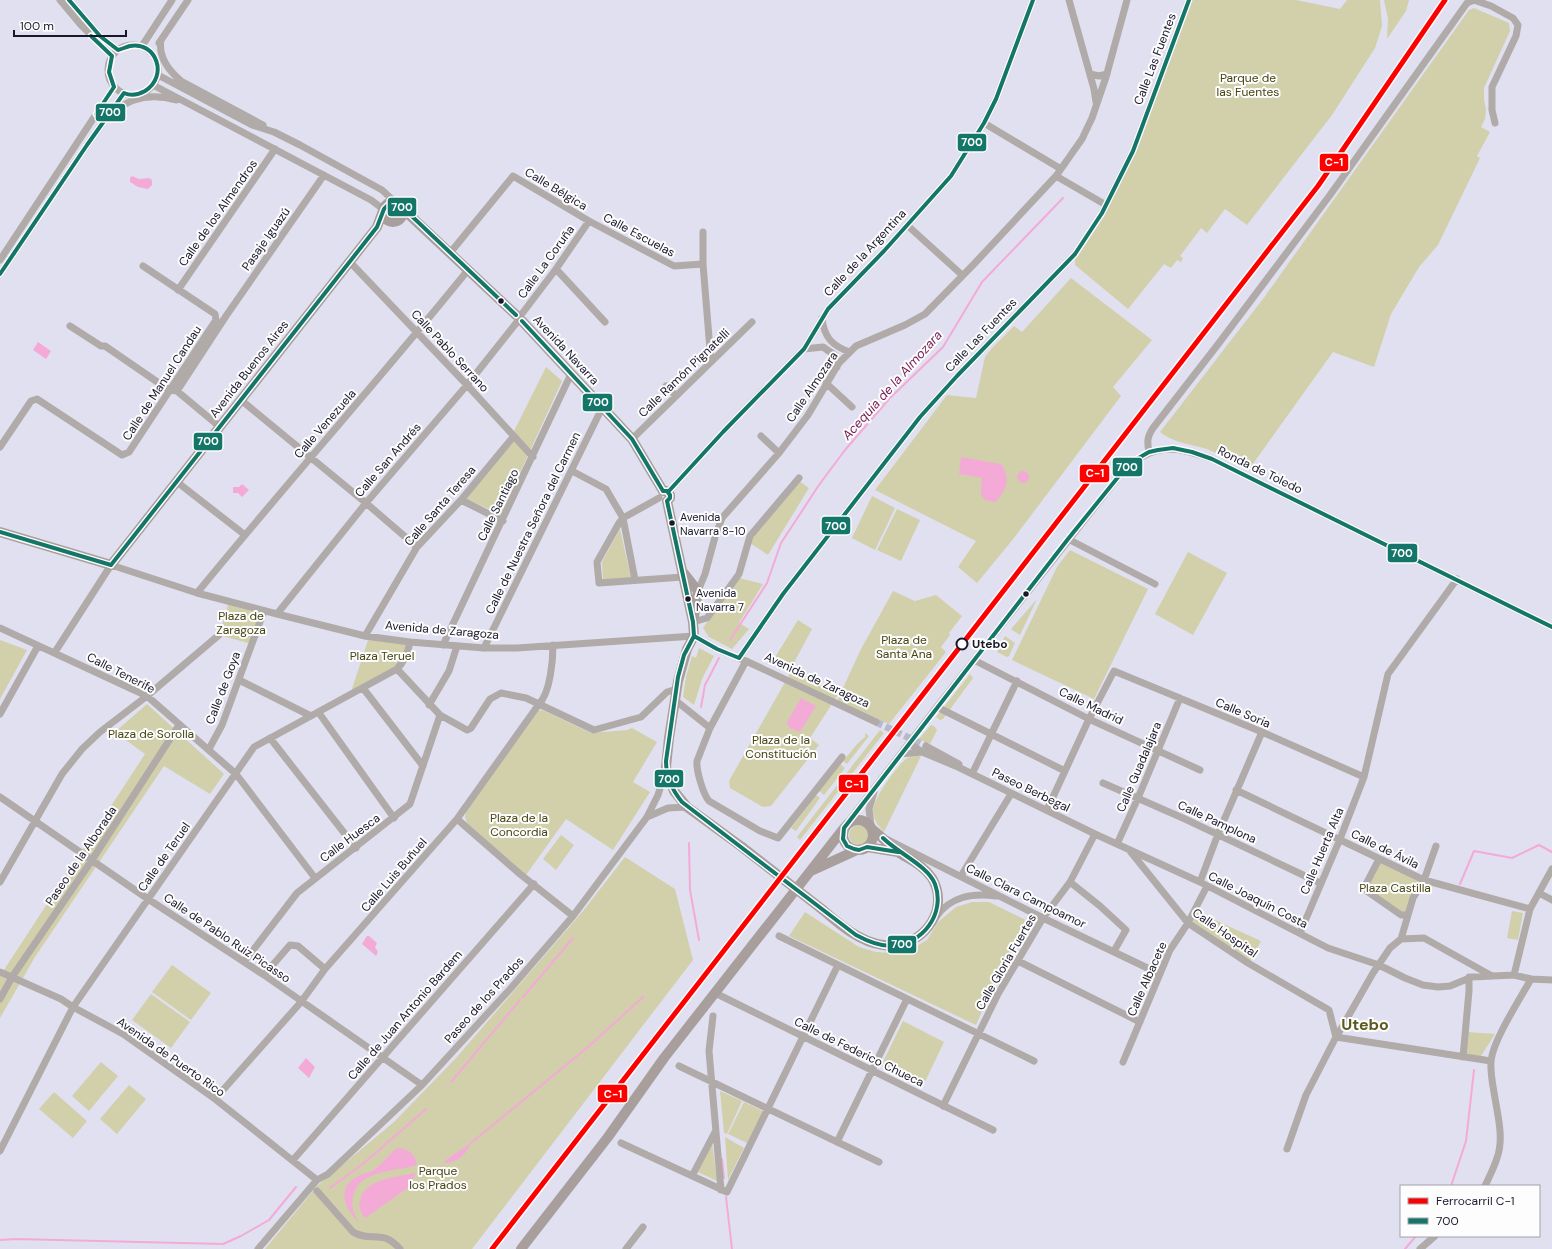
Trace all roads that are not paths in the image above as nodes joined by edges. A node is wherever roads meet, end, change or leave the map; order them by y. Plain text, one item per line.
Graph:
1 (60, 0) edge
2 (69, 0) edge
3 (172, 0) edge
4 (188, 0) edge
5 (1034, 0) edge
6 (1069, 0) edge
7 (1127, 0) edge
8 (1189, 0) edge
9 (161, 40) junction
10 (142, 46) junction
11 (118, 50) junction
12 (152, 53) junction
13 (112, 56) junction
14 (1090, 74) junction
15 (1107, 74) junction
16 (158, 75) junction
17 (1093, 82) junction
18 (1104, 82) junction
19 (153, 85) junction
20 (114, 87) junction
21 (124, 93) junction
22 (189, 104) junction
23 (1096, 107) junction
24 (107, 118) junction
25 (1495, 122) dead end
26 (984, 123) junction
27 (274, 132) junction
28 (275, 149) junction
29 (1061, 169) junction
30 (324, 175) junction
31 (1056, 176) junction
32 (395, 202) junction
33 (1106, 205) junction
34 (403, 209) junction
35 (383, 210) junction
36 (394, 221) junction
37 (589, 221) junction
38 (907, 225) junction
39 (422, 226) junction
40 (377, 227) junction
41 (703, 232) dead end
42 (450, 253) junction
43 (0, 260) edge
44 (350, 262) junction
45 (703, 264) junction
46 (143, 266) dead end
47 (556, 269) junction
48 (468, 270) junction
49 (0, 274) edge
50 (962, 275) junction
51 (178, 290) junction
52 (519, 318) junction
53 (822, 318) junction
54 (605, 322) dead end
55 (752, 322) dead end
56 (70, 326) dead end
57 (418, 333) junction
58 (804, 349) junction
59 (850, 352) junction
60 (711, 362) junction
61 (837, 367) junction
62 (571, 374) junction
63 (826, 383) junction
64 (467, 385) junction
65 (666, 386) dead end
66 (169, 390) junction
67 (177, 391) junction
68 (676, 396) junction
69 (241, 400) junction
70 (852, 406) dead end
71 (602, 408) junction
72 (220, 427) junction
73 (761, 436) dead end
74 (513, 437) junction
75 (632, 439) junction
76 (0, 447) edge
77 (1149, 452) junction
78 (779, 453) junction
79 (533, 457) junction
80 (311, 458) junction
81 (572, 471) junction
82 (799, 478) dead end
83 (177, 482) junction
84 (664, 495) junction
85 (460, 500) junction
86 (366, 503) junction
87 (623, 518) junction
88 (503, 521) junction
89 (0, 532) edge
90 (245, 535) junction
91 (1068, 539) junction
92 (417, 547) junction
93 (111, 565) junction
94 (682, 574) junction
95 (1457, 579) junction
96 (635, 580) junction
97 (1155, 584) dead end
98 (197, 593) junction
99 (694, 594) junction
100 (264, 611) junction
101 (277, 614) junction
102 (693, 622) junction
103 (1552, 627) edge
104 (0, 628) edge
105 (219, 635) dead end
106 (366, 636) junction
107 (694, 636) junction
108 (410, 642) junction
109 (443, 645) junction
110 (553, 645) junction
111 (38, 646) junction
112 (457, 646) junction
113 (484, 648) junction
114 (55, 652) junction
115 (739, 658) junction
116 (974, 660) junction
117 (746, 661) junction
118 (397, 669) junction
119 (239, 680) junction
120 (1017, 681) junction
121 (363, 688) junction
122 (677, 689) junction
123 (147, 696) junction
124 (1180, 698) junction
125 (675, 700) junction
126 (539, 704) junction
127 (429, 705) junction
128 (937, 707) junction
129 (319, 712) junction
130 (0, 714) edge
131 (440, 715) junction
132 (311, 716) junction
133 (1089, 719) junction
134 (876, 722) tunnel mouth
135 (179, 725) junction
136 (710, 728) junction
137 (1262, 732) junction
138 (991, 734) junction
139 (270, 738) junction
140 (909, 743) junction
141 (209, 749) junction
142 (924, 749) junction
143 (1157, 750) junction
144 (901, 754) junction
145 (842, 756) dead end
146 (423, 766) junction
147 (666, 767) junction
148 (1200, 770) dead end
149 (1065, 771) junction
150 (236, 774) junction
151 (972, 774) junction
152 (1364, 777) junction
153 (1103, 783) dead end
154 (876, 787) junction
155 (1236, 790) junction
156 (1011, 794) junction
157 (0, 797) edge
158 (1138, 798) junction
159 (688, 807) junction
160 (1046, 810) junction
161 (647, 817) junction
162 (394, 818) junction
163 (457, 819) junction
164 (36, 820) junction
165 (847, 824) junction
166 (872, 828) junction
167 (1095, 834) junction
168 (1218, 834) junction
169 (882, 837) junction
170 (1340, 839) junction
171 (1117, 844) junction
172 (1436, 846) dead end
173 (356, 848) junction
174 (862, 849) junction
175 (1129, 850) junction
176 (898, 852) junction
177 (1380, 859) junction
178 (92, 860) junction
179 (1552, 869) edge
180 (811, 871) junction
181 (961, 876) junction
182 (315, 878) junction
183 (1424, 880) junction
184 (0, 882) edge
185 (1070, 882) junction
186 (1200, 882) junction
187 (1320, 883) junction
188 (534, 884) junction
189 (1207, 886) junction
190 (1538, 893) junction
191 (1002, 897) junction
192 (148, 899) junction
193 (1552, 900) edge
194 (1530, 909) junction
195 (1408, 915) junction
196 (573, 916) junction
197 (1043, 918) junction
198 (933, 920) junction
199 (1188, 923) junction
200 (1300, 933) junction
201 (779, 936) dead end
202 (1401, 939) junction
203 (1114, 952) junction
204 (1018, 961) junction
205 (244, 962) junction
206 (838, 965) junction
207 (1379, 965) junction
208 (326, 969) junction
209 (0, 972) edge
210 (1160, 974) junction
211 (264, 975) junction
212 (1514, 975) junction
213 (1492, 976) junction
214 (12, 977) junction
215 (1469, 977) junction
216 (1531, 979) junction
217 (1552, 980) edge
218 (715, 993) junction
219 (0, 999) edge
220 (907, 999) junction
221 (302, 1002) junction
222 (72, 1007) junction
223 (713, 1016) dead end
224 (1140, 1022) junction
225 (979, 1034) junction
226 (804, 1037) junction
227 (1336, 1037) junction
228 (1463, 1056) junction
229 (382, 1058) junction
230 (1034, 1061) dead end
231 (1491, 1061) junction
232 (1123, 1062) dead end
233 (679, 1066) dead end
234 (871, 1070) junction
235 (712, 1081) junction
236 (422, 1085) junction
237 (215, 1099) junction
238 (943, 1106) junction
239 (768, 1108) junction
240 (993, 1130) dead end
241 (715, 1131) junction
242 (837, 1142) junction
243 (621, 1143) dead end
244 (1287, 1149) dead end
245 (0, 1151) edge
246 (293, 1160) junction
247 (879, 1162) dead end
248 (692, 1176) junction
249 (317, 1180) junction
250 (1485, 1185) edge
251 (721, 1190) junction
252 (317, 1191) dead end
253 (643, 1227) dead end
254 (1434, 1237) edge
255 (258, 1249) edge
256 (400, 1249) edge
257 (521, 1249) edge
258 (626, 1249) edge
259 (1420, 1249) edge

1 - 13 street
2 - 11 street
3 - 10 street
4 - 9 street
5 - 26 street, Calle de la Argentina
6 - 14 street
7 - 15 street, Calle Almozara
8 - 33 street, Calle Las Fuentes
9 - 12 street
9 - 27 street
10 - 11 street
10 - 12 street
11 - 13 street
12 - 16 street
13 - 20 street
14 - 15 street
14 - 17 street
15 - 18 street, Calle Almozara
16 - 19 street
16 - 27 street
17 - 18 street
17 - 23 street
18 - 23 street, Calle Almozara
19 - 21 street
19 - 22 street
20 - 21 street
20 - 43 street
21 - 24 street
22 - 24 street
22 - 28 street
23 - 29 street, Calle Almozara
24 - 49 street
25 - 77 street
26 - 29 street
26 - 38 street, Calle de la Argentina
27 - 32 street
28 - 30 street
28 - 51 street, Calle de los Almendros
29 - 31 street, Calle Almozara
30 - 35 street
30 - 67 street, Pasaje Iguazú
31 - 33 street
31 - 50 street, Calle Almozara
32 - 34 street
32 - 35 street
33 - 115 street, Calle Las Fuentes
34 - 36 street
34 - 39 street, Avenida Navarra
35 - 36 street
35 - 40 street, Avenida Buenos Aires
36 - 39 street
36 - 40 street
37 - 42 street, Calle Bélgica
37 - 45 street, Calle Escuelas
37 - 47 street, Calle La Coruña
38 - 50 street
38 - 53 street, Calle de la Argentina
39 - 42 street, Avenida Navarra
40 - 44 street, Avenida Buenos Aires
41 - 45 street
42 - 48 street, Avenida Navarra
44 - 57 street, Calle Pablo Serrano
44 - 69 street, Avenida Buenos Aires
45 - 60 street
46 - 51 street, Calle de Manuel Candau
47 - 52 street, Calle La Coruña
47 - 54 street
48 - 52 street, Avenida Navarra
48 - 57 street, Calle Venezuela
50 - 59 street, Calle Almozara
51 - 66 street, Calle de Manuel Candau
52 - 62 street, Avenida Navarra
52 - 64 street, Calle San Andrés
53 - 58 street, Calle de la Argentina
53 - 59 street
55 - 60 street, Calle Ramón Pignatelli
56 - 66 street
57 - 64 street, Calle Pablo Serrano
57 - 80 street, Calle Venezuela
58 - 61 street
58 - 84 street, Calle de la Argentina
59 - 61 street, Calle Almozara
60 - 68 street, Calle Ramón Pignatelli
61 - 63 street, Calle Almozara
62 - 71 street, Avenida Navarra
62 - 79 street, Calle Santiago
63 - 70 street
63 - 78 street, Calle Almozara
64 - 74 street, Calle Pablo Serrano
64 - 86 street, Calle San Andrés
65 - 68 street
66 - 67 street
66 - 76 street, Calle de Manuel Candau
67 - 72 street
68 - 75 street, Calle Ramón Pignatelli
69 - 72 street, Avenida Buenos Aires
69 - 80 street
71 - 75 street, Avenida Navarra
71 - 81 street, Calle de Nuestra Señora del Carmen
72 - 83 street, Avenida Buenos Aires
73 - 78 street
74 - 79 street, Calle Pablo Serrano
74 - 85 street, Calle Santa Teresa
75 - 84 street, Avenida Navarra
77 - 91 street, Ronda de Toledo
77 - 95 street, Ronda de Toledo
78 - 99 street, Calle Almozara
79 - 88 street, Calle Santiago
80 - 86 street
80 - 90 street, Calle Venezuela
81 - 87 street
81 - 113 street, Calle de Nuestra Señora del Carmen
82 - 102 street
83 - 90 street
83 - 93 street, Avenida Buenos Aires
84 - 87 street, Calle de la Argentina
84 - 94 street, Avenida Navarra
85 - 88 street
85 - 92 street, Calle Santa Teresa
86 - 92 street
86 - 101 street, Calle San Andrés
87 - 96 street
87 - 96 street
88 - 109 street, Calle Santiago
89 - 93 street, Avenida de Zaragoza
90 - 98 street, Calle Venezuela
91 - 97 street
91 - 116 street, Ronda de Toledo
92 - 106 street, Calle Santa Teresa
93 - 98 street, Avenida de Zaragoza
93 - 114 street
94 - 96 street
94 - 99 street, Avenida Navarra
95 - 103 street, Ronda de Toledo
95 - 152 street, Calle Huerta Alta
98 - 100 street, Avenida de Zaragoza
99 - 102 street, Avenida Navarra
100 - 101 street, Avenida de Zaragoza
100 - 119 street, Calle de Goya
101 - 106 street, Avenida de Zaragoza
102 - 107 street, Avenida Navarra
104 - 111 street, Calle Tenerife
105 - 123 street
106 - 108 street, Avenida de Zaragoza
107 - 110 street, Avenida de Zaragoza
107 - 115 street, Avenida de Zaragoza
107 - 122 street
108 - 109 street, Avenida de Zaragoza
108 - 118 street, Calle de Teruel
109 - 112 street, Avenida de Zaragoza
110 - 113 street, Avenida de Zaragoza
110 - 126 street, Calle Luis Buñuel
111 - 114 street, Calle Tenerife
111 - 130 street
112 - 113 street, Avenida de Zaragoza
112 - 127 street
114 - 123 street, Calle Tenerife
115 - 117 street, Avenida de Zaragoza
116 - 120 street, Calle Madrid
116 - 128 street, Ronda de Toledo
117 - 134 street, Avenida de Zaragoza
117 - 136 street
118 - 121 street, Calle de Teruel
118 - 127 street
119 - 132 street
119 - 141 street, Calle de Goya
120 - 133 street, Calle Madrid
120 - 138 street
121 - 129 street, Calle de Teruel
121 - 146 street
122 - 125 street
122 - 126 street
123 - 135 street, Calle Tenerife
123 - 164 street
124 - 133 street, Calle Soria
124 - 137 street, Calle Soria
124 - 143 street, Calle Guadalajara
125 - 136 street
125 - 147 street
126 - 131 street
126 - 163 street, Calle Luis Buñuel
127 - 131 street
128 - 138 street
128 - 140 street, Ronda de Toledo
129 - 132 street, Calle de Teruel
129 - 162 street
131 - 146 street, Calle Huesca
132 - 139 street, Calle de Teruel
133 - 143 street, Calle Madrid
133 - 149 street
135 - 141 street, Calle Tenerife
135 - 178 street, Paseo de la Alborada
136 - 145 street
137 - 152 street, Calle Soria
137 - 155 street
138 - 149 street
138 - 151 street
139 - 150 street, Calle de Teruel
139 - 173 street
140 - 142 street
140 - 144 street, Ronda de Toledo
141 - 150 street, Calle Tenerife
142 - 144 street
142 - 151 street, Paseo Berbegal
143 - 148 street, Calle Madrid
143 - 158 street, Calle Guadalajara
144 - 154 street, Ronda de Toledo
146 - 162 street, Calle Huesca
147 - 159 street
147 - 161 street, Paseo de los Prados
149 - 160 street
150 - 182 street, Calle Tenerife
150 - 192 street, Calle de Teruel
151 - 156 street, Paseo Berbegal
152 - 170 street, Calle Huerta Alta
153 - 158 street, Calle Pamplona
154 - 165 street, Ronda de Toledo
154 - 166 street, Ronda de Toledo
155 - 168 street
155 - 170 street, Calle de Ávila
156 - 160 street, Paseo Berbegal
156 - 181 street
157 - 164 street, Calle de Pablo Ruiz Picasso
158 - 168 street, Calle Pamplona
158 - 171 street, Calle Guadalajara
159 - 161 street
159 - 198 street, bridge
160 - 167 street, Paseo Berbegal
161 - 196 street, Paseo de los Prados
162 - 173 street, Calle Huesca
163 - 188 street
163 - 208 street, Calle Luis Buñuel
164 - 178 street, Calle de Pablo Ruiz Picasso
164 - 184 street
165 - 166 street
165 - 174 street
165 - 180 street
166 - 169 street
166 - 174 street
167 - 171 street, Paseo Berbegal
167 - 185 street, Calle Gloria Fuertes
168 - 186 street
168 - 187 street, Calle Pamplona
169 - 176 street
169 - 181 street, Calle Clara Campoamor
170 - 177 street, Calle de Ávila
170 - 187 street, Calle Huerta Alta
171 - 175 street, Paseo Berbegal
172 - 183 street
173 - 182 street, Calle Huesca
174 - 176 street
174 - 180 street
175 - 186 street, Calle Joaquín Costa
175 - 199 street, Calle Hospital
176 - 198 street
177 - 183 street, Calle de Ávila
177 - 195 street
178 - 192 street, Calle de Pablo Ruiz Picasso
178 - 214 street, Paseo de la Alborada
179 - 190 street
180 - 218 street
181 - 191 street, Calle Clara Campoamor
182 - 205 street, Calle Huesca
183 - 194 street, Calle de Ávila
183 - 195 street
185 - 197 street, Calle Gloria Fuertes
185 - 203 street
186 - 189 street, Calle Joaquín Costa
187 - 200 street, Calle Huerta Alta
188 - 196 street
188 - 229 street, Calle de Juan Antonio Bardem
189 - 199 street, Calle Albacete
189 - 200 street, Calle Joaquín Costa
190 - 193 street
190 - 194 street
191 - 197 street, Calle Clara Campoamor
191 - 198 street
192 - 205 street, Calle de Pablo Ruiz Picasso
192 - 222 street, Calle de Teruel
194 - 212 street
195 - 202 street
196 - 236 street, Paseo de los Prados
197 - 203 street, Calle Clara Campoamor
197 - 204 street, Calle Gloria Fuertes
199 - 210 street, Calle Albacete
199 - 227 street, Calle Hospital
200 - 207 street, Calle Joaquín Costa
201 - 206 street
202 - 207 street
202 - 213 street
203 - 210 street, Calle Clara Campoamor
204 - 224 street
204 - 225 street, Calle Gloria Fuertes
205 - 211 street, Calle de Pablo Ruiz Picasso
206 - 220 street
206 - 226 street
207 - 215 street, Calle Joaquín Costa
207 - 227 street
208 - 211 street
208 - 221 street, Calle Luis Buñuel
209 - 214 street, Avenida de Puerto Rico
210 - 224 street, Calle Albacete
211 - 221 street, Calle de Pablo Ruiz Picasso
212 - 213 street
212 - 216 street
213 - 215 street
214 - 219 street, Paseo de la Alborada
214 - 222 street, Avenida de Puerto Rico
215 - 228 street
216 - 217 street
216 - 231 street
218 - 226 street, Calle de Federico Chueca
218 - 257 street
220 - 225 street
220 - 234 street
221 - 229 street, Calle de Pablo Ruiz Picasso
221 - 237 street, Calle Luis Buñuel
222 - 237 street, Avenida de Puerto Rico
222 - 245 street, Calle de Teruel
223 - 235 street
224 - 232 street, Calle Albacete
225 - 230 street
225 - 238 street, Calle Gloria Fuertes
226 - 234 street, Calle de Federico Chueca
226 - 239 street
227 - 228 street
227 - 244 street
228 - 231 street
229 - 236 street, Calle de Pablo Ruiz Picasso
229 - 246 street, Calle de Juan Antonio Bardem
231 - 250 street
233 - 235 street
234 - 238 street, Calle de Federico Chueca
234 - 242 street
235 - 239 street
235 - 241 street
236 - 249 street, Paseo de los Prados
237 - 246 street, Avenida de Puerto Rico
238 - 240 street, Calle de Federico Chueca
239 - 242 street
239 - 251 street
241 - 248 street
241 - 251 street
242 - 247 street
243 - 248 street
246 - 249 street, Avenida de Puerto Rico
248 - 251 street
249 - 255 street, Paseo de los Prados
252 - 256 street
253 - 258 street
254 - 259 street

